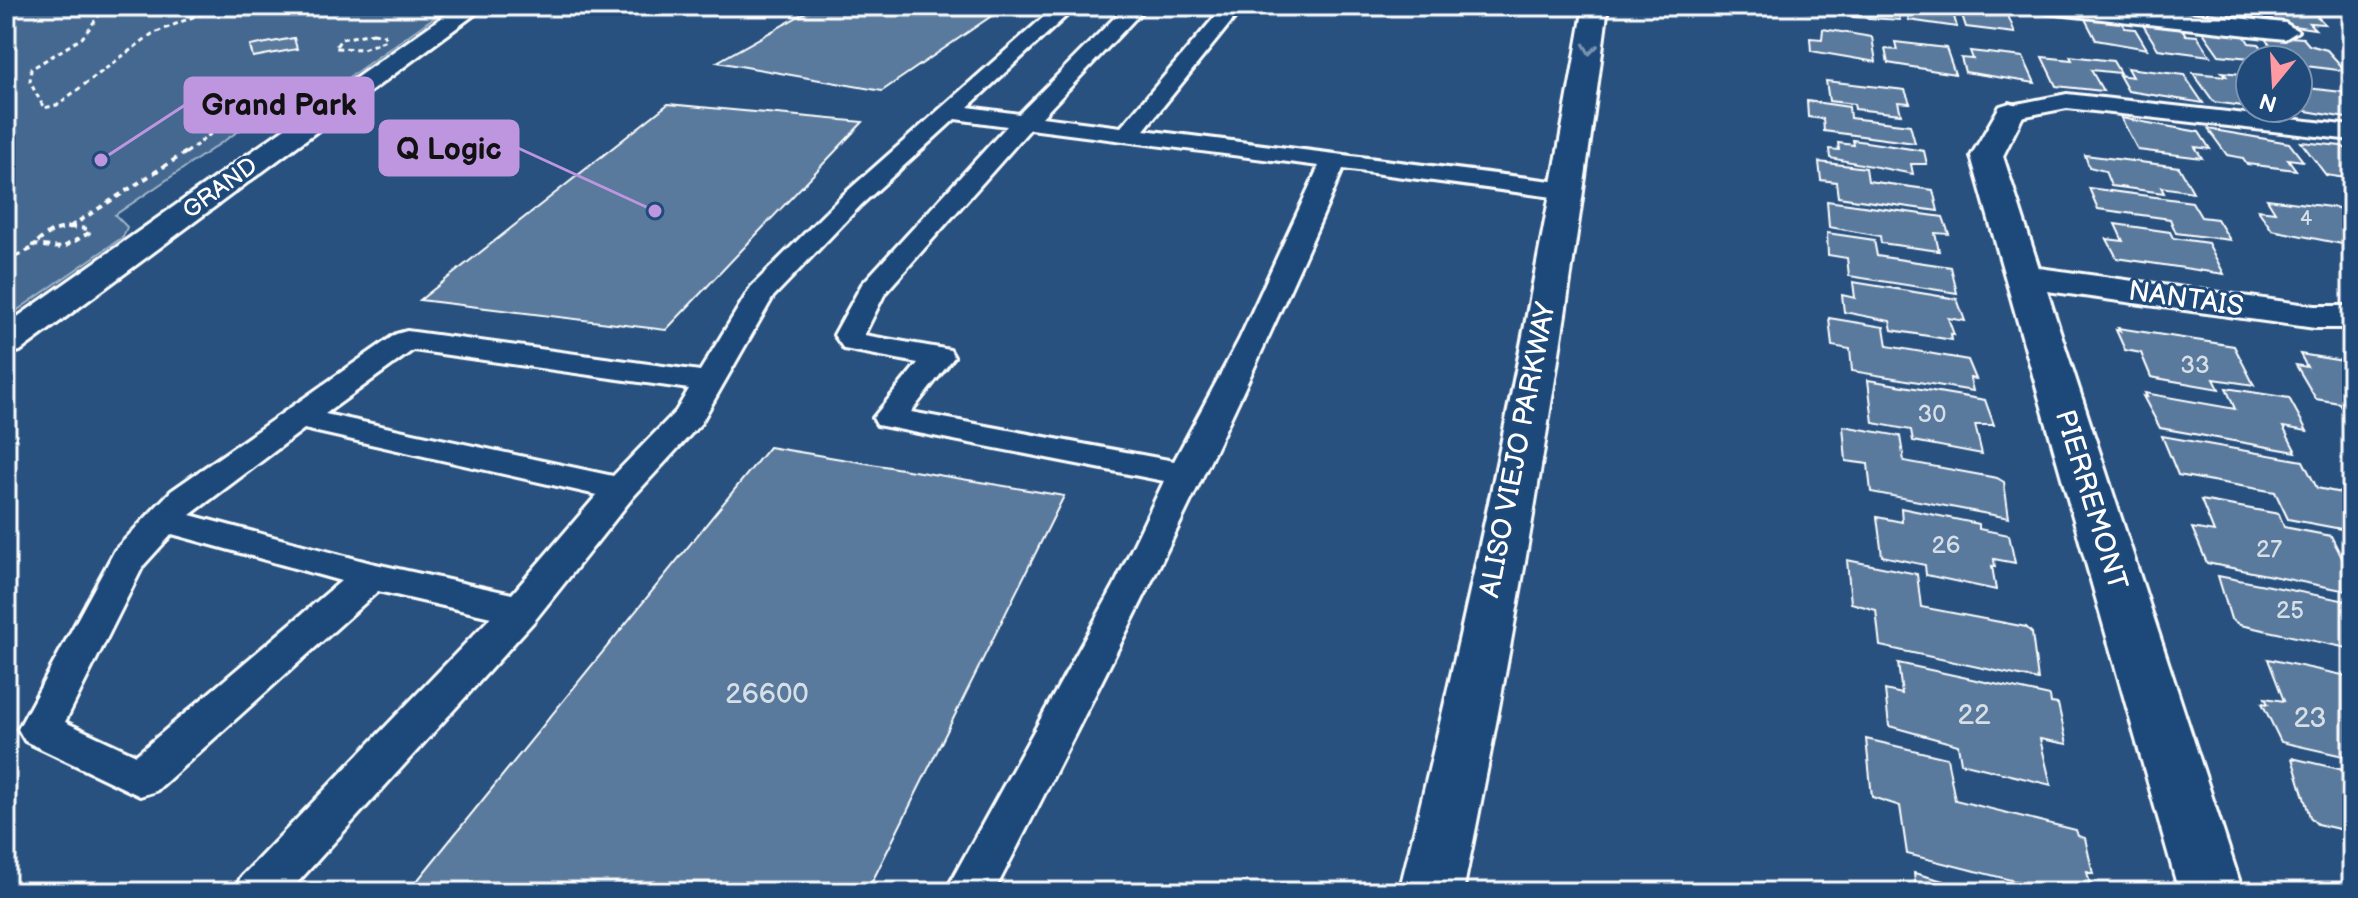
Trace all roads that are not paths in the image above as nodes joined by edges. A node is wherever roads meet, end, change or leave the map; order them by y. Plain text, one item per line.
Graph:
1 (474, 6) edge
2 (1067, 6) edge
3 (1137, 6) edge
4 (1234, 6) edge
5 (1596, 6) edge
6 (2047, 6) edge
7 (2285, 31) dead end
8 (951, 112) junction
9 (2010, 112) joint
10 (1024, 122) junction
11 (2352, 133) edge
12 (1127, 135) junction
13 (1334, 161) junction
14 (1568, 191) junction
15 (2021, 276) junction
16 (2352, 317) edge
17 (6, 343) edge
18 (709, 382) junction
19 (297, 418) junction
20 (1185, 474) junction
21 (621, 489) junction
22 (165, 520) junction
23 (371, 576) junction
24 (521, 610) junction
25 (258, 892) edge
26 (969, 892) edge
27 (1431, 892) edge
28 (2211, 892) edge

1 - 17 street, GRAND
2 - 8 lane
3 - 10 lane
4 - 12 lane
5 -> 14 street, ALISO VIEJO PARKWAY
6 - 7 street
8 - 10 lane
8 - 18 lane
9 - 11 lane
9 - 15 street, PIERREMONT
10 - 12 lane
10 - 20 lane
12 - 13 lane
13 - 14 lane
13 - 20 lane
14 - 27 street, ALISO VIEJO PARKWAY
15 - 16 street, NANTAIS
15 - 28 street, PIERREMONT
18 - 19 lane
18 - 21 lane
19 - 21 lane
19 - 22 lane
20 - 26 lane
21 - 24 lane
22 - 23 lane
22 - 23 lane
23 - 24 lane
24 - 25 lane

